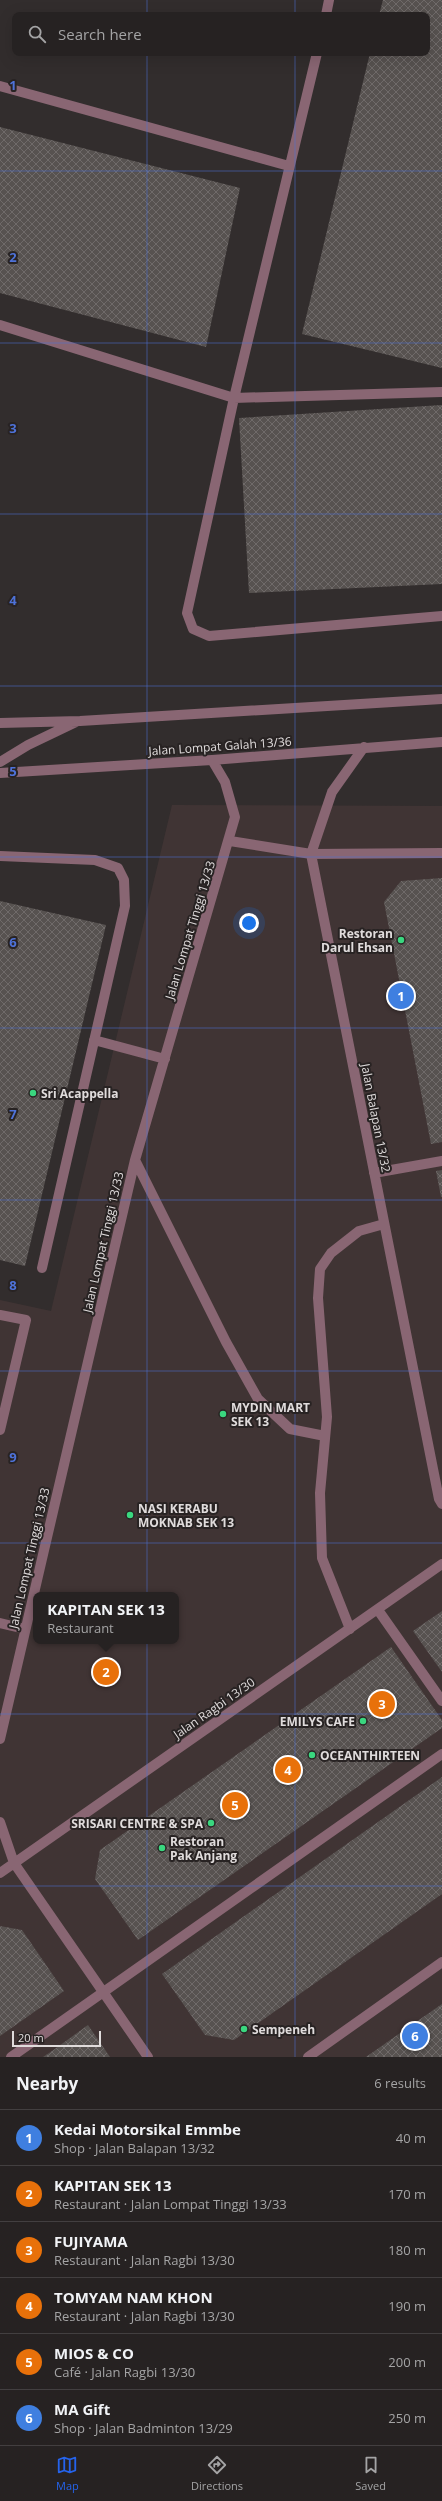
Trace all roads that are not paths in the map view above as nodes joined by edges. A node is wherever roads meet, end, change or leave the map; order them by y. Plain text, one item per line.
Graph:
1 (329, 0) edge
2 (327, 12) edge
3 (315, 56) edge
4 (0, 86) edge
5 (289, 166) junction
6 (0, 325) edge
7 (442, 392) edge
8 (234, 398) junction
9 (442, 616) edge
10 (442, 699) edge
11 (80, 721) junction
12 (0, 723) edge
13 (442, 742) edge
14 (364, 747) junction
15 (212, 760) junction
16 (0, 762) edge
17 (0, 773) edge
18 (230, 841) junction
19 (442, 853) edge
20 (311, 854) junction
21 (0, 856) edge
22 (94, 1040) junction
23 (165, 1059) junction
24 (135, 1160) junction
25 (442, 1161) edge
26 (374, 1173) junction
27 (384, 1224) junction
28 (42, 1268) dead end
29 (0, 1314) edge
30 (0, 1430) edge
31 (325, 1436) junction
32 (442, 1504) edge
33 (442, 1564) edge
34 (34, 1592) edge
35 (33, 1595) edge
36 (378, 1610) junction
37 (0, 1623) edge
38 (25, 1629) junction
39 (350, 1629) junction
40 (442, 1701) edge
41 (0, 1739) edge
42 (442, 1754) edge
43 (0, 1822) edge
44 (14, 1863) junction
45 (0, 1873) edge
46 (442, 1962) edge
47 (103, 1992) junction
48 (11, 2057) edge
49 (148, 2057) edge
50 (308, 2057) edge

1 - 2 street
3 - 5 street
4 - 5 street
5 - 8 street
6 - 8 street
7 - 8 street
8 - 9 street
10 - 11 street
11 - 12 street
11 - 16 street
13 - 14 street, Jalan Lompat Galah 13/36
14 - 15 street, Jalan Lompat Galah 13/36
14 - 20 street, Jalan Balapan 13/32
15 - 17 street, Jalan Lompat Galah 13/36
15 - 18 street, Jalan Lompat Tinggi 13/33
18 - 20 street
18 - 23 street, Jalan Lompat Tinggi 13/33
19 - 20 street
20 - 26 street, Jalan Balapan 13/32
21 - 22 street
22 - 23 street
22 - 28 street
23 - 24 street, Jalan Lompat Tinggi 13/33
24 - 31 street
24 - 34 street, Jalan Lompat Tinggi 13/33
25 - 26 street
26 - 27 street, Jalan Balapan 13/32
27 - 31 street
27 - 32 street, Jalan Balapan 13/32
29 - 30 street
31 - 39 street
33 - 36 street, Jalan Ragbi 13/30
35 - 38 street, Jalan Lompat Tinggi 13/33
36 - 39 street, Jalan Ragbi 13/30
36 - 40 street
37 - 38 street
38 - 41 street, Jalan Lompat Tinggi 13/33
39 - 44 street, Jalan Ragbi 13/30
42 - 47 street
43 - 44 street
44 - 45 street, Jalan Ragbi 13/30
44 - 47 street
46 - 50 street
47 - 48 street
47 - 49 street

